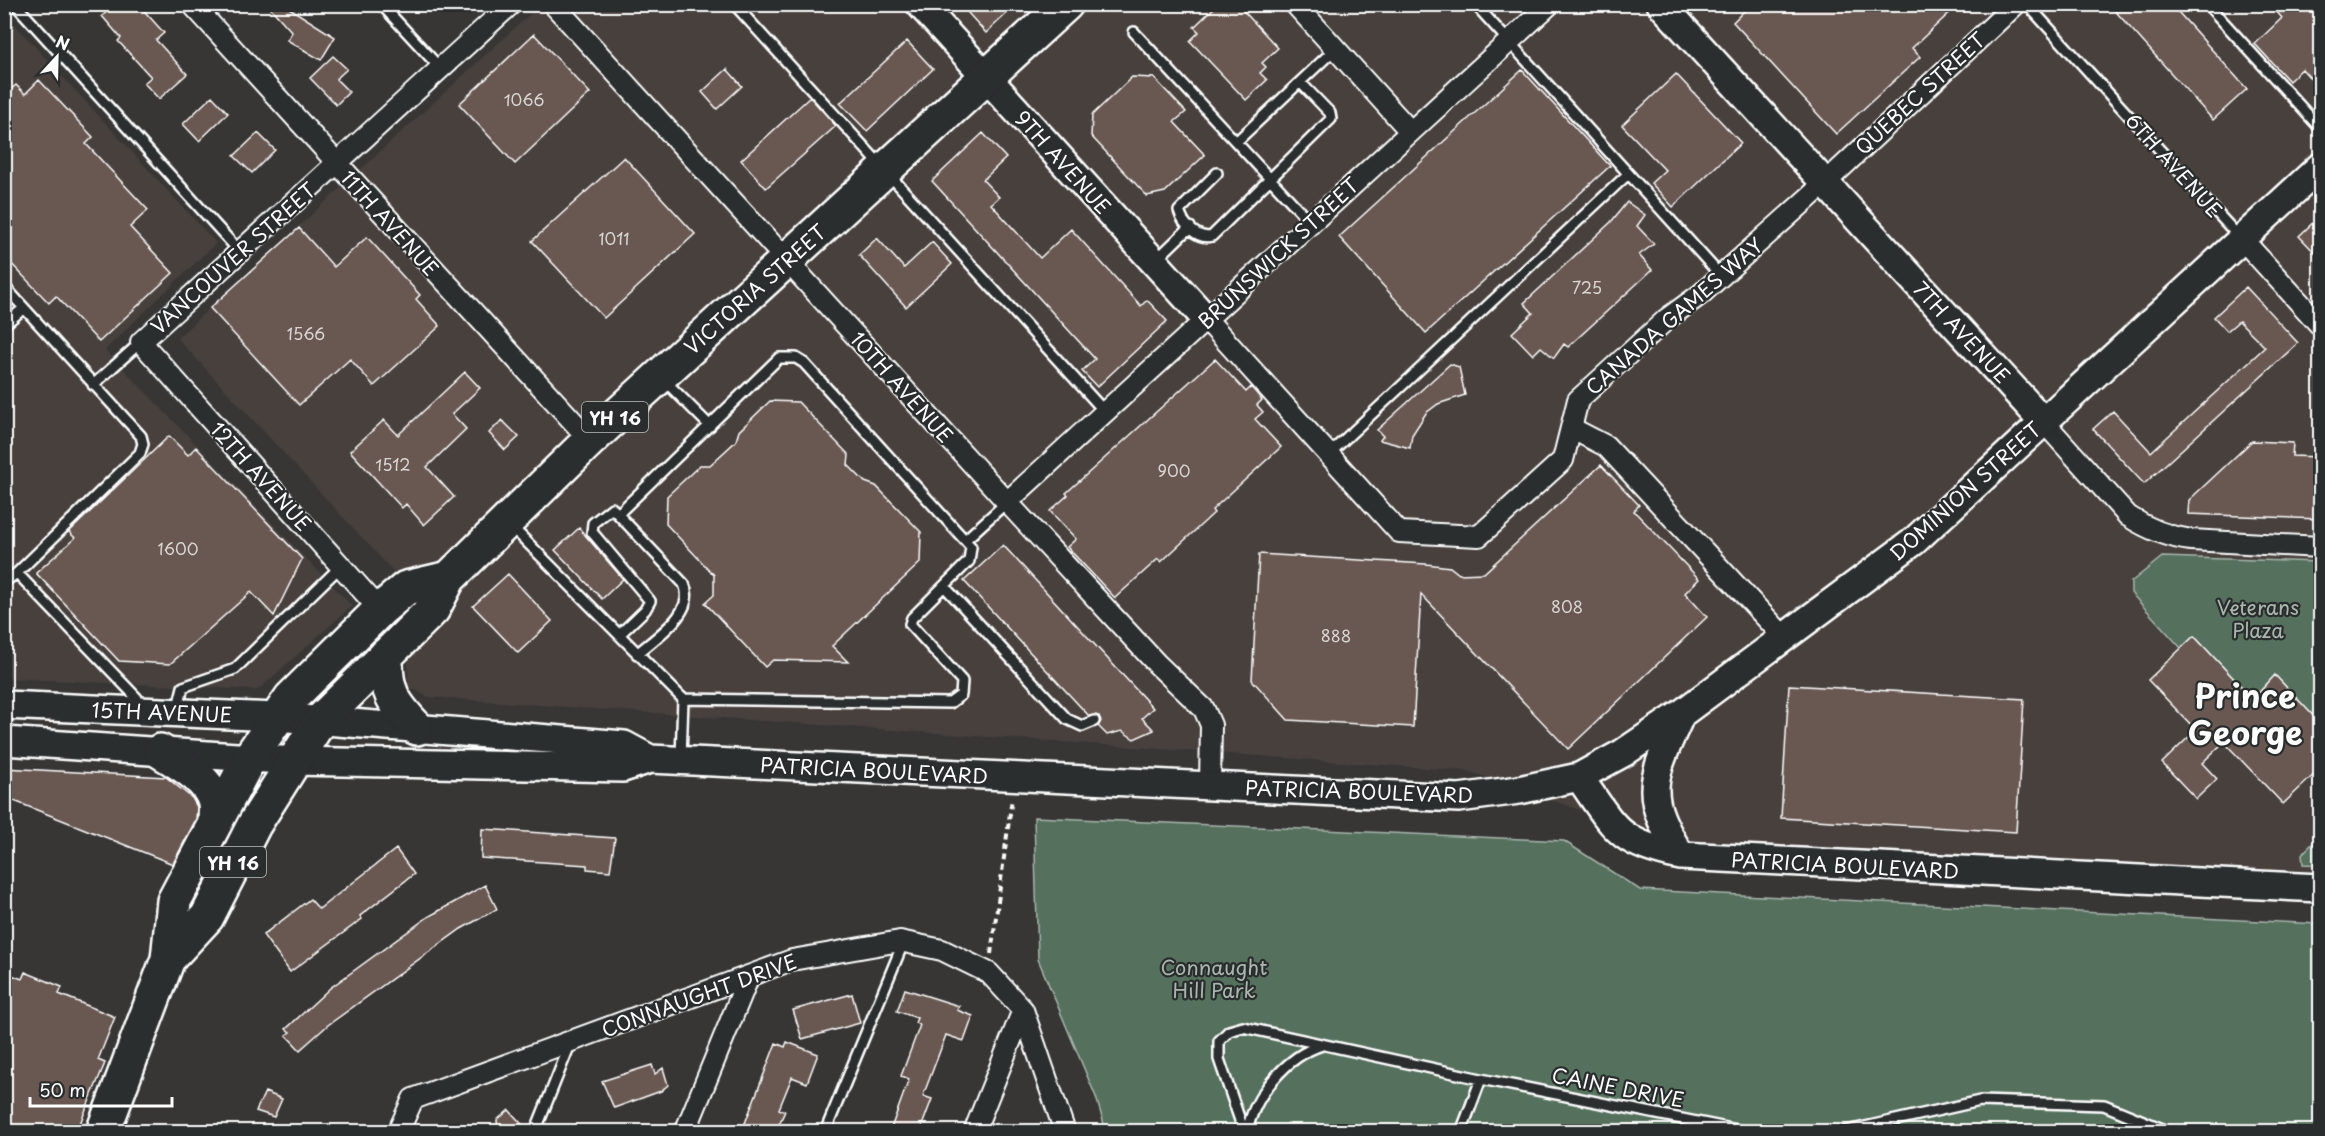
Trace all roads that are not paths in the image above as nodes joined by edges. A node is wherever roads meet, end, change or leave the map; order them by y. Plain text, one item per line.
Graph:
1 (15, 4) edge
2 (192, 4) edge
3 (381, 4) edge
4 (510, 4) edge
5 (552, 4) edge
6 (734, 4) edge
7 (920, 4) edge
8 (1066, 4) edge
9 (1295, 4) edge
10 (1475, 4) edge
11 (1550, 4) edge
12 (1661, 4) edge
13 (2016, 4) edge
14 (2027, 4) edge
15 (2207, 4) edge
16 (1134, 32) dead end
17 (1509, 41) junction
18 (1335, 49) junction
19 (440, 68) junction
20 (986, 78) junction
21 (1300, 82) junction
22 (2320, 128) edge
23 (1410, 131) junction
24 (1236, 142) junction
25 (336, 164) junction
26 (2320, 168) edge
27 (884, 171) junction
28 (1217, 173) dead end
29 (1628, 175) junction
30 (1270, 179) junction
31 (1825, 183) junction
32 (1311, 223) junction
33 (1190, 227) junction
34 (2242, 239) junction
35 (240, 252) junction
36 (786, 260) junction
37 (1154, 261) junction
38 (1721, 276) junction
39 (4, 286) edge
40 (24, 308) junction
41 (1206, 319) junction
42 (4, 325) edge
43 (2320, 326) edge
44 (141, 342) junction
45 (660, 376) junction
46 (93, 385) junction
47 (1105, 412) junction
48 (2043, 421) junction
49 (710, 426) junction
50 (1571, 428) junction
51 (590, 440) junction
52 (1328, 455) junction
53 (1007, 502) junction
54 (619, 513) junction
55 (507, 522) junction
56 (965, 540) junction
57 (2320, 547) edge
58 (341, 566) junction
59 (17, 573) junction
60 (449, 578) junction
61 (4, 582) edge
62 (944, 585) junction
63 (380, 610) junction
64 (619, 635) junction
65 (1784, 637) junction
66 (638, 654) junction
67 (387, 655) junction
68 (683, 699) junction
69 (4, 705) edge
70 (137, 711) junction
71 (176, 713) junction
72 (1681, 714) junction
73 (276, 717) junction
74 (1094, 721) dead end
75 (319, 722) junction
76 (417, 728) junction
77 (4, 741) edge
78 (160, 751) junction
79 (250, 757) junction
80 (650, 759) junction
81 (681, 760) junction
82 (295, 761) junction
83 (1579, 777) junction
84 (1210, 785) junction
85 (215, 822) junction
86 (1681, 856) junction
87 (2320, 888) edge
88 (904, 941) junction
89 (168, 959) junction
90 (748, 976) junction
91 (1023, 1010) junction
92 (571, 1041) junction
93 (1324, 1044) junction
94 (1481, 1079) junction
95 (103, 1131) edge
96 (398, 1131) edge
97 (535, 1131) edge
98 (685, 1131) edge
99 (825, 1131) edge
100 (974, 1131) edge
101 (1065, 1131) edge
102 (1245, 1131) edge
103 (1461, 1131) edge
104 (1747, 1131) edge
105 (1843, 1131) edge
106 (2170, 1131) edge

1 - 35 lane
2 - 25 street, 11TH AVENUE
3 - 19 lane
4 - 19 street, VANCOUVER STREET
5 - 36 street, 10TH AVENUE
6 - 27 lane
7 - 20 main road, 9TH AVENUE
8 - 20 highway, VICTORIA STREET / YH 16
9 - 18 street
10 - 17 lane
11 - 17 street, BRUNSWICK STREET
12 - 31 main road, 7TH AVENUE
13 - 31 street, QUEBEC STREET
14 - 34 lane, 6TH AVENUE
15 - 22 lane
16 - 24 lane
17 - 23 street, BRUNSWICK STREET
17 - 29 lane
18 - 21 lane
18 - 23 street
19 - 25 street, VANCOUVER STREET
20 - 27 highway, VICTORIA STREET / YH 16
20 - 37 main road, 9TH AVENUE
21 - 24 lane
21 - 30 lane
23 - 32 street, BRUNSWICK STREET
24 - 30 lane
25 - 35 street, VANCOUVER STREET
25 - 51 street, 11TH AVENUE
26 - 34 main road, DOMINION STREET
27 - 36 highway, VICTORIA STREET / YH 16
27 - 47 lane
28 - 33 lane
29 - 38 lane
29 - 52 lane
30 - 32 lane
30 - 33 lane
31 - 38 street, CANADA GAMES WAY
31 - 48 main road, 7TH AVENUE
32 - 41 street, BRUNSWICK STREET
33 - 37 lane
34 - 43 street, 6TH AVENUE
34 - 48 main road, DOMINION STREET
35 - 44 street, VANCOUVER STREET
36 - 45 highway, VICTORIA STREET / YH 16
36 - 53 street, 10TH AVENUE
37 - 41 main road, 9TH AVENUE
38 - 50 street, CANADA GAMES WAY
39 - 40 lane
40 - 42 lane
40 - 46 lane
41 - 47 street, BRUNSWICK STREET
41 - 52 street, CANADA GAMES WAY
44 - 46 lane
44 - 58 street, 12TH AVENUE
45 - 49 lane
45 - 51 highway, VICTORIA STREET / YH 16
46 - 59 lane
47 - 53 street, BRUNSWICK STREET
48 - 57 street, 7TH AVENUE
48 - 65 main road, DOMINION STREET
49 - 54 lane
49 - 56 lane
50 - 52 street, CANADA GAMES WAY
50 - 65 street
51 - 55 highway, VICTORIA STREET / YH 16
53 - 56 lane
53 - 84 street, 10TH AVENUE
54 - 64 lane
54 - 66 lane
55 - 60 highway, VICTORIA STREET / YH 16
55 - 64 lane
56 - 62 lane
58 - 63 street, 12TH AVENUE
58 - 71 lane
59 - 61 lane
59 - 70 lane
60 - 63 highway, VICTORIA STREET / YH 16
60 - 67 highway, VICTORIA STREET / YH 16
62 - 68 lane
62 - 74 lane
63 - 73 highway, VICTORIA STREET / YH 16
64 - 66 lane
65 - 72 main road, DOMINION STREET
66 - 68 lane
67 - 75 highway, VICTORIA STREET / YH 16
67 - 76 highway
68 - 81 lane
69 - 70 main road, 15TH AVENUE
70 - 71 main road, 15TH AVENUE
71 - 73 main road, 15TH AVENUE
72 - 83 main road, DOMINION STREET
72 - 86 main road
73 - 75 main road, 15TH AVENUE
73 - 79 highway, VICTORIA STREET / YH 16
75 - 76 main road, PATRICIA BOULEVARD
75 - 82 highway, VICTORIA STREET / YH 16
76 - 80 main road, PATRICIA BOULEVARD
77 - 78 main road, 15TH AVENUE
78 - 79 main road, 15TH AVENUE
78 - 85 highway
79 - 82 main road, 15TH AVENUE
79 - 85 highway, VICTORIA STREET / YH 16
80 - 81 main road, PATRICIA BOULEVARD
80 - 82 main road, PATRICIA BOULEVARD
81 - 84 main road, PATRICIA BOULEVARD
82 - 89 highway, VICTORIA STREET / YH 16
83 - 84 main road, PATRICIA BOULEVARD
83 - 86 main road, PATRICIA BOULEVARD
85 - 89 highway, VICTORIA STREET / YH 16
86 - 87 main road, PATRICIA BOULEVARD
88 - 90 street, CONNAUGHT DRIVE
88 - 91 street, CONNAUGHT DRIVE
88 - 99 lane
89 - 95 highway, VICTORIA STREET / YH 16
90 - 92 street, CONNAUGHT DRIVE
90 - 98 street
91 - 100 street
91 - 101 street, CONNAUGHT DRIVE
92 - 96 street, CONNAUGHT DRIVE
92 - 97 lane
93 - 94 lane, CAINE DRIVE
93 - 102 lane, CAINE DRIVE
93 - 102 lane, CAINE DRIVE
94 - 103 lane
94 - 104 lane, CAINE DRIVE
105 - 106 lane

